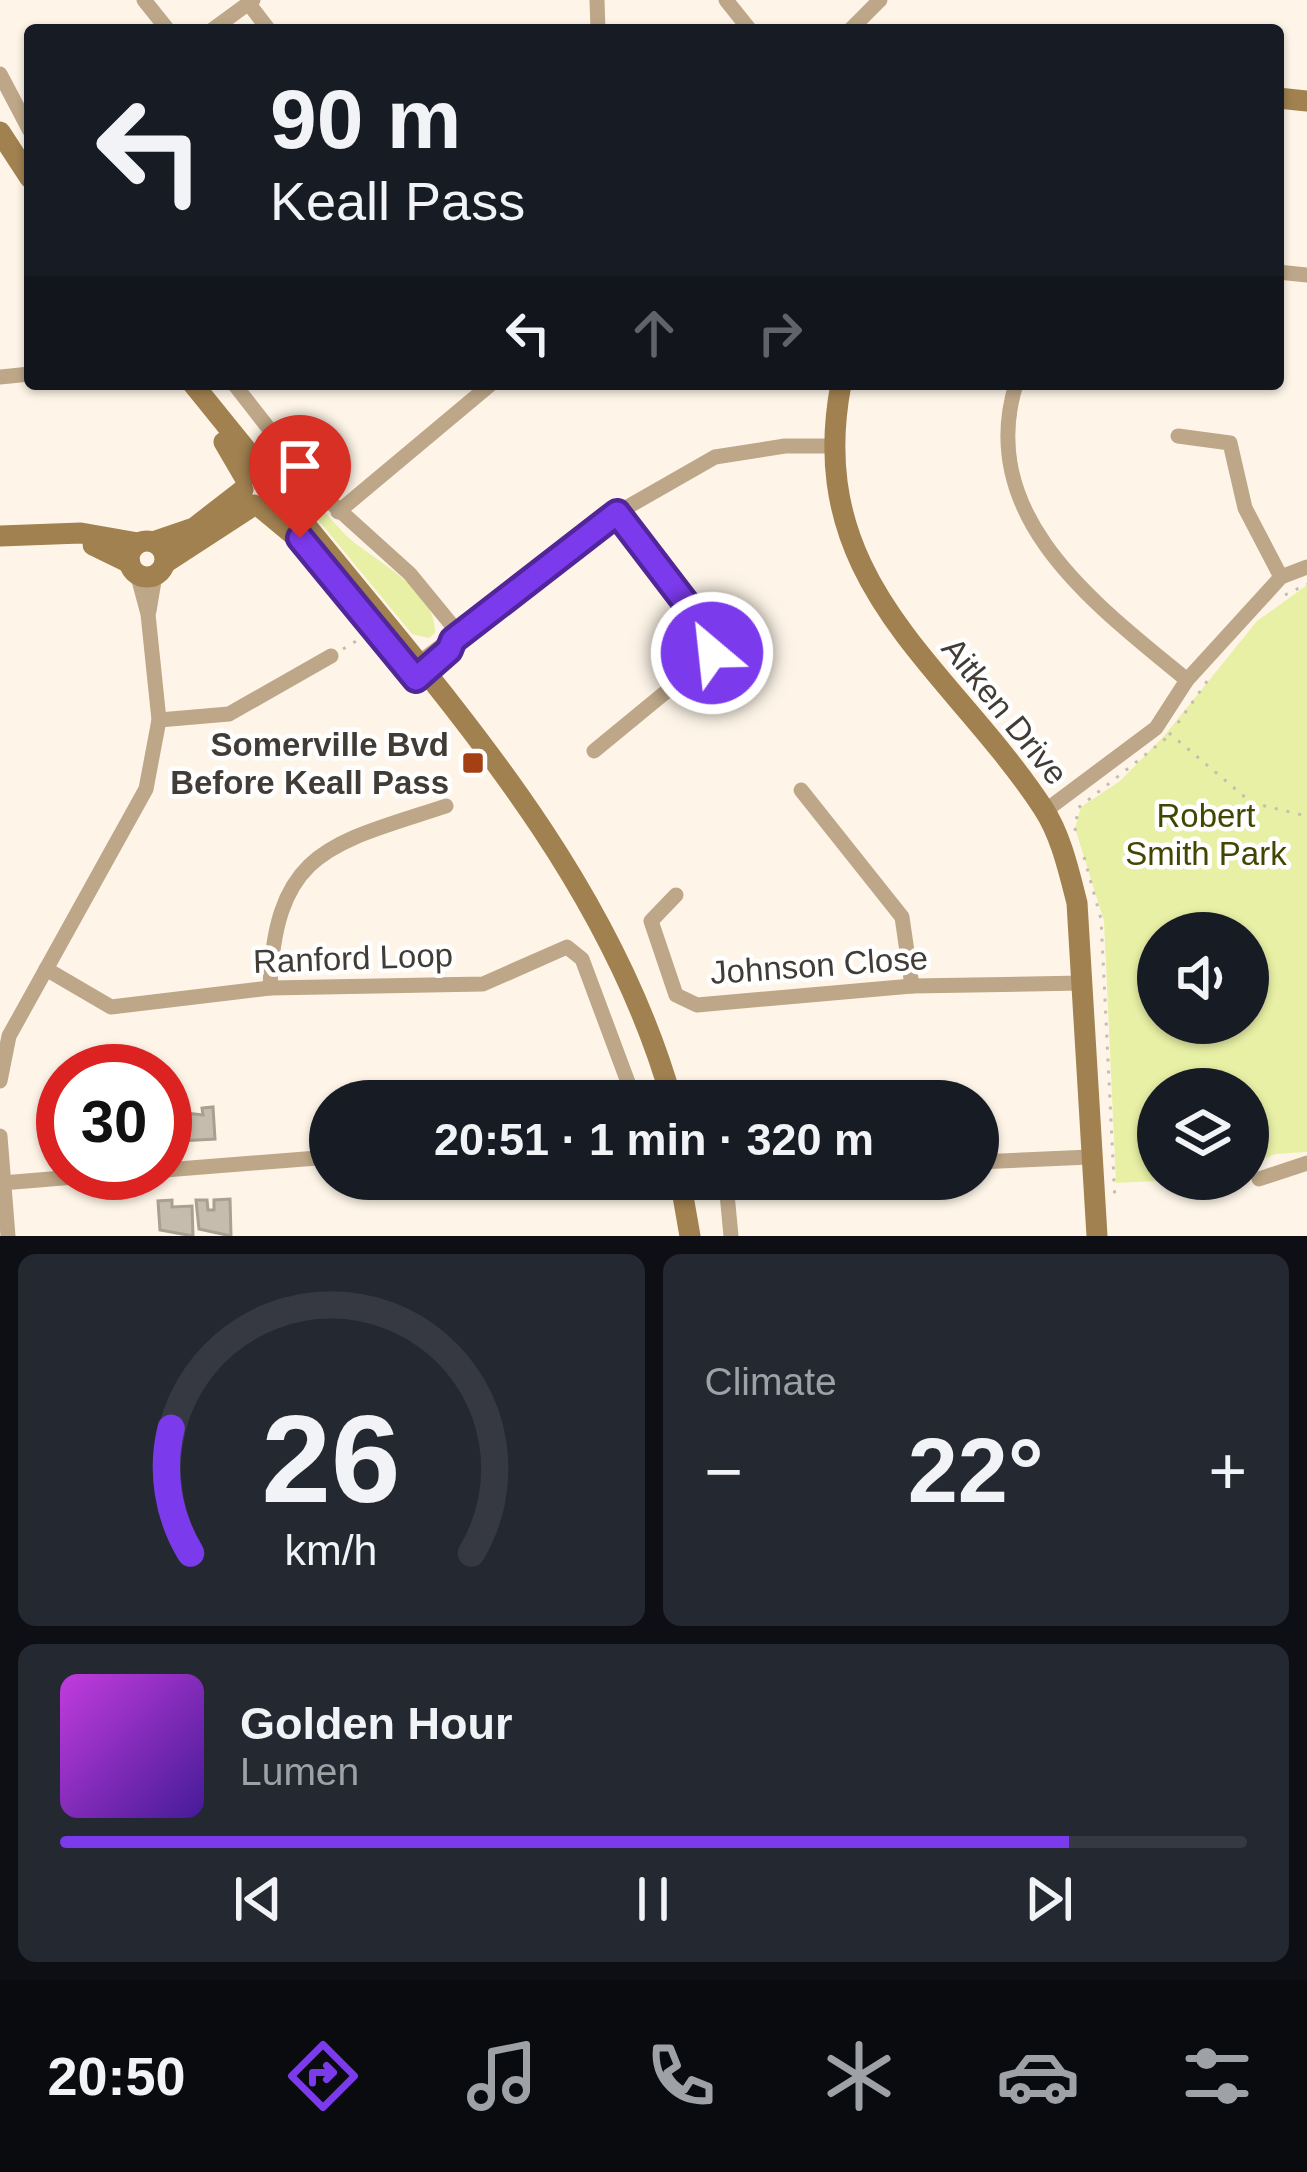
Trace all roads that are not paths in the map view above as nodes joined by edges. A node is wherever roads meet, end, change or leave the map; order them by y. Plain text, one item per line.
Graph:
1 (144, 0) edge
2 (726, 0) edge
3 (880, 0) edge
4 (251, 2) edge
5 (163, 24) edge
6 (220, 24) edge
7 (745, 24) edge
8 (856, 24) edge
9 (0, 74) edge
10 (24, 120) edge
11 (0, 132) edge
12 (0, 152) edge
13 (24, 169) edge
14 (24, 186) edge
15 (184, 390) edge
16 (197, 390) edge
17 (239, 390) edge
18 (484, 390) edge
19 (841, 390) edge
20 (1015, 390) edge
21 (1178, 436) dead end
22 (836, 446) junction
23 (253, 490) junction
24 (338, 512) junction
25 (617, 513) junction
26 (0, 536) edge
27 (0, 547) edge
28 (146, 560) junction
29 (1307, 567) edge
30 (1281, 577) junction
31 (457, 637) junction
32 (331, 656) road end
33 (416, 672) junction
34 (1186, 680) junction
35 (159, 720) junction
36 (594, 751) dead end
37 (801, 790) dead end
38 (446, 806) dead end
39 (1046, 811) junction
40 (676, 895) dead end
41 (46, 969) junction
42 (1082, 983) junction
43 (912, 986) junction
44 (270, 988) junction
45 (4, 1034) edge
46 (627, 1080) edge
47 (653, 1080) edge
48 (664, 1080) edge
49 (0, 1081) edge
50 (0, 1136) edge
51 (1090, 1157) junction
52 (309, 1159) edge
53 (999, 1161) edge
54 (1307, 1163) edge
55 (192, 1168) edge
56 (1269, 1176) edge
57 (36, 1180) edge
58 (2, 1183) edge
59 (684, 1200) edge
60 (694, 1200) edge
61 (728, 1200) edge
62 (8, 1236) edge
63 (691, 1236) edge
64 (700, 1236) edge
65 (731, 1236) edge
66 (1097, 1236) edge

1 - 5 street
2 - 7 street
3 - 8 street
4 - 6 street
9 - 10 street
11 - 13 main road
12 - 14 main road
15 - 23 main road
16 - 23 main road
17 - 24 street
18 - 24 street
19 - 22 main road, Aitken Drive
20 - 34 street
21 - 30 street
22 - 25 street
22 - 39 main road, Aitken Drive
23 - 28 main road
23 - 33 main road
23 - 33 main road
24 - 31 street
25 - 31 street
25 - 36 street
26 - 28 main road
27 - 28 main road
28 - 35 street
29 - 30 street
30 - 34 street
31 - 33 street
32 - 35 street
33 - 47 main road
33 - 48 main road
34 - 39 street
35 - 41 street
37 - 43 street
38 - 44 street
39 - 42 main road, Aitken Drive
40 - 43 street, Johnson Close
41 - 44 street, Ranford Loop
41 - 45 street
42 - 43 street, Johnson Close
42 - 51 main road, Aitken Drive
44 - 46 street, Ranford Loop
45 - 49 street
50 - 58 street
51 - 53 street
51 - 66 main road, Aitken Drive
52 - 55 street
54 - 56 street
57 - 58 street
58 - 62 street
59 - 63 main road
60 - 64 main road
61 - 65 street

